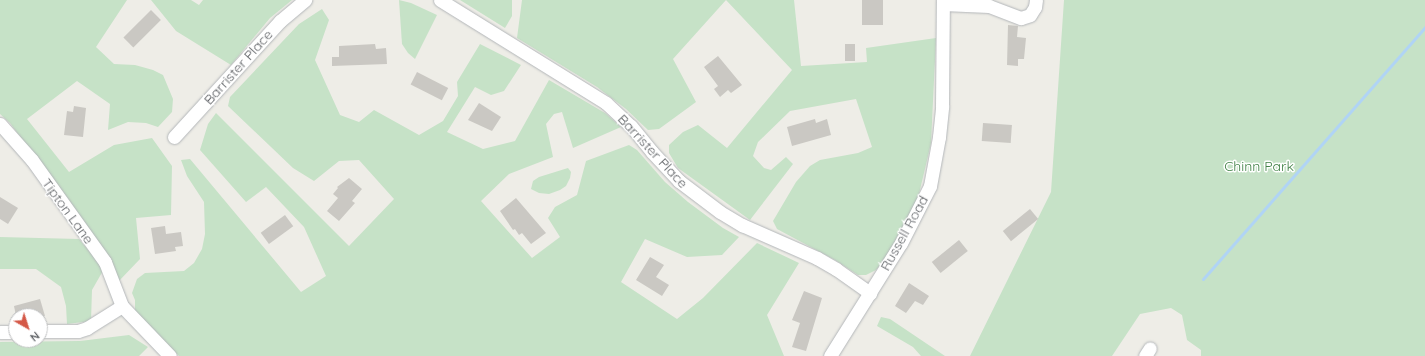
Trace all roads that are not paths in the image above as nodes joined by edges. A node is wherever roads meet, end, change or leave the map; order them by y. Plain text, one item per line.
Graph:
1 (305, 0) edge
2 (440, 0) edge
3 (1036, 0) edge
4 (943, 2) edge
5 (0, 124) edge
6 (174, 137) dead end
7 (870, 293) junction
8 (122, 306) junction
9 (48, 331) edge
10 (170, 356) edge
11 (830, 356) edge

1 - 6 street, Barrister Place
2 - 7 street, Barrister Place
3 - 4 street
4 - 7 street, Russell Road
5 - 8 street, Tipton Lane
7 - 11 street, Russell Road
8 - 9 street
8 - 10 street

